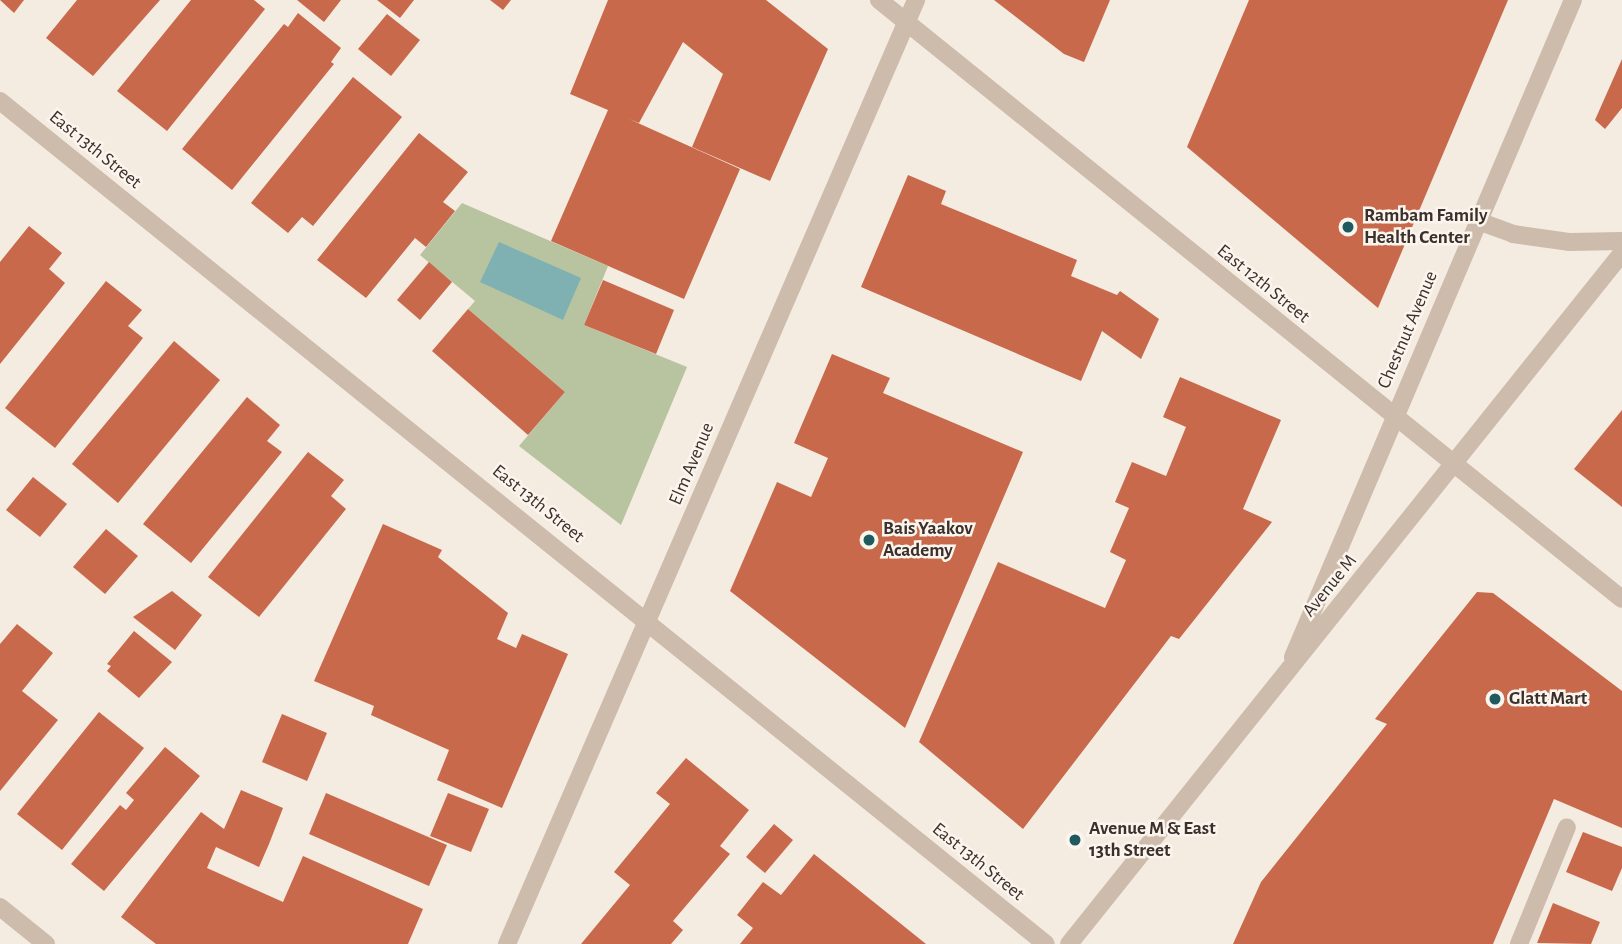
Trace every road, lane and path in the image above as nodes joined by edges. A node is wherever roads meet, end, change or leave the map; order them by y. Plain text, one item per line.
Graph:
1 (879, 0) edge
2 (916, 0) edge
3 (1573, 0) edge
4 (906, 22) junction
5 (0, 101) edge
6 (1478, 221) junction
7 (1622, 241) edge
8 (1622, 253) edge
9 (1395, 416) junction
10 (1454, 465) junction
11 (1622, 599) edge
12 (647, 620) junction
13 (1284, 677) junction
14 (1567, 827) dead end
15 (0, 907) edge
16 (46, 944) edge
17 (507, 944) edge
18 (1046, 944) edge
19 (1069, 944) edge
20 (1519, 944) edge

1 - 4 street, East 12th Street
2 - 4 street, Elm Avenue
3 - 6 street, Chestnut Avenue
4 - 9 street, East 12th Street
4 - 12 street, Elm Avenue
5 - 12 street, East 13th Street
6 - 7 street
6 - 9 street, Chestnut Avenue
8 - 10 street, Avenue M
9 - 10 street, East 12th Street
9 - 13 street, Chestnut Avenue
10 - 11 street, East 12th Street
10 - 13 street, Avenue M
12 - 17 street, Elm Avenue
12 - 18 street, East 13th Street
13 - 19 street, Avenue M
14 - 20 street
15 - 16 street

